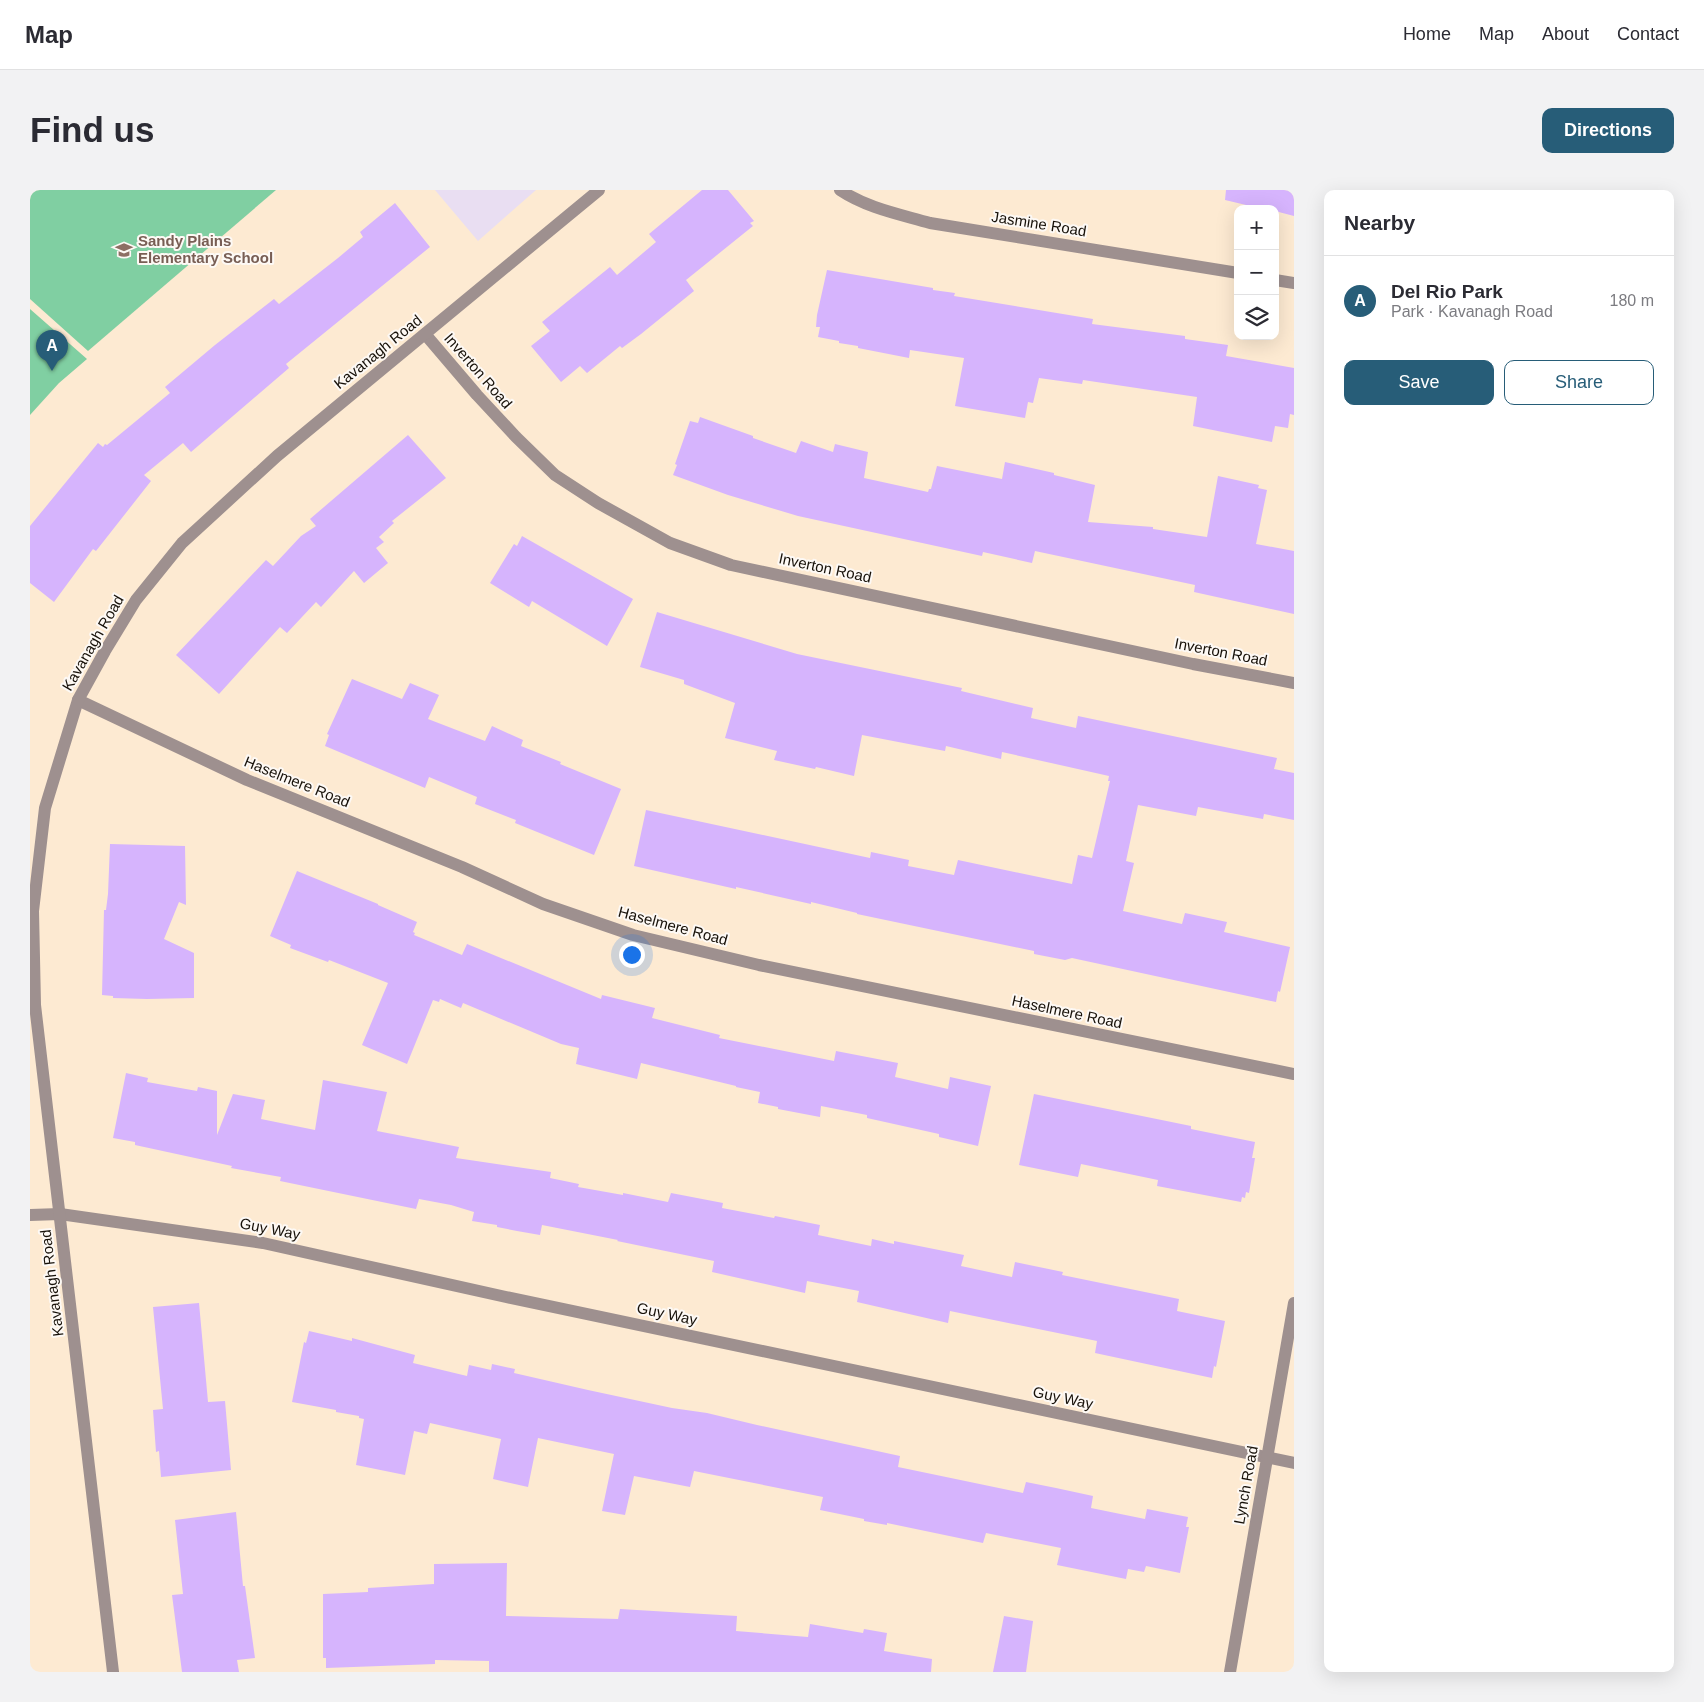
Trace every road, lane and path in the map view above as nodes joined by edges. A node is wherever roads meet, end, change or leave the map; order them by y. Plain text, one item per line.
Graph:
1 (599, 190) edge
2 (840, 190) edge
3 (1234, 273) edge
4 (1279, 281) edge
5 (1294, 283) edge
6 (425, 334) junction
7 (1294, 683) edge
8 (78, 700) junction
9 (1294, 1074) edge
10 (60, 1214) junction
11 (30, 1215) edge
12 (1294, 1303) edge
13 (1267, 1457) junction
14 (1294, 1463) edge
15 (114, 1672) edge
16 (1230, 1672) edge

1 - 6 street, Kavanagh Road
2 - 3 street, Jasmine Road
4 - 5 street
6 - 7 street, Inverton Road
6 - 8 street, Kavanagh Road
8 - 9 street, Haselmere Road
8 - 10 street, Kavanagh Road
10 - 11 street, Guy Way
10 - 13 street, Guy Way
10 - 15 street, Kavanagh Road
12 - 13 street, Lynch Road
13 - 14 street, Guy Way
13 - 16 street, Lynch Road

